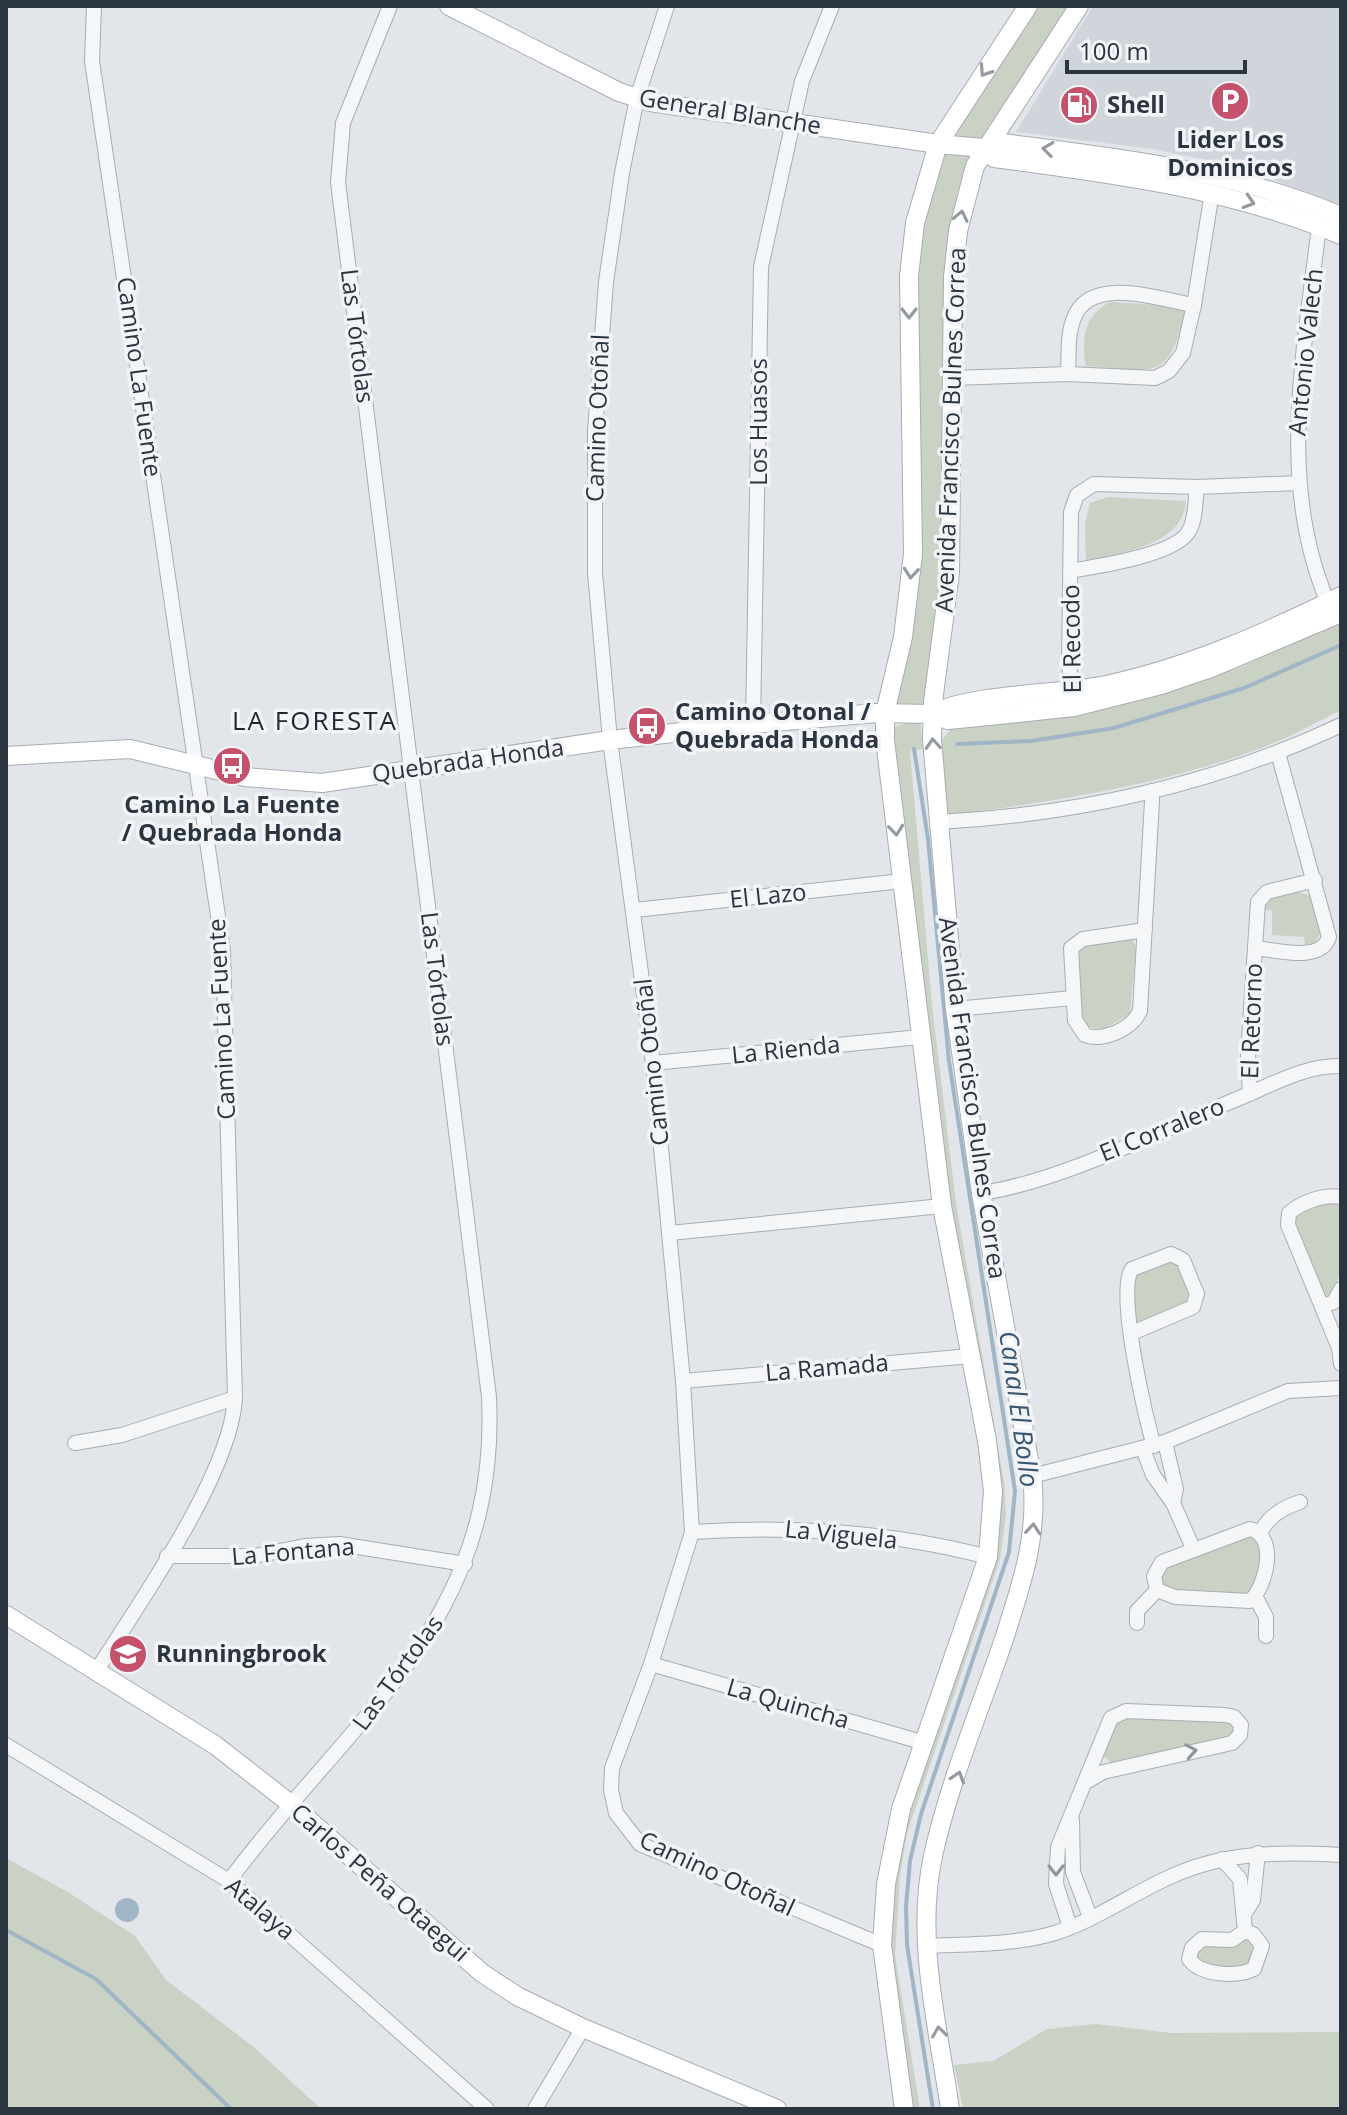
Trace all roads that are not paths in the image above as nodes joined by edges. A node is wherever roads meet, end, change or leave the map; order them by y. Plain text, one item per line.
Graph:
1 (94, 6) edge
2 (390, 6) edge
3 (449, 6) edge
4 (667, 6) edge
5 (832, 6) edge
6 (1028, 6) edge
7 (1079, 6) edge
8 (637, 98) junction
9 (791, 123) junction
10 (938, 144) junction
11 (984, 148) junction
12 (1132, 161) junction
13 (1078, 169) junction
14 (1201, 171) junction
15 (1145, 179) junction
16 (1212, 192) junction
17 (1341, 216) edge
18 (1319, 226) junction
19 (1341, 235) edge
20 (1194, 305) junction
21 (1068, 374) junction
22 (952, 378) junction
23 (1299, 483) junction
24 (1197, 487) junction
25 (1071, 571) junction
26 (1336, 607) edge
27 (1073, 699) junction
28 (885, 713) junction
29 (932, 714) junction
30 (753, 724) junction
31 (1341, 725) edge
32 (610, 740) junction
33 (1278, 753) junction
34 (6, 756) edge
35 (194, 765) junction
36 (411, 770) junction
37 (1152, 791) junction
38 (938, 822) junction
39 (1315, 880) junction
40 (902, 881) junction
41 (635, 910) junction
42 (1145, 930) junction
43 (1255, 948) junction
44 (1073, 998) junction
45 (955, 1009) junction
46 (920, 1037) junction
47 (653, 1063) junction
48 (1341, 1066) edge
49 (1250, 1094) junction
50 (981, 1193) junction
51 (1341, 1197) edge
52 (942, 1206) junction
53 (670, 1233) junction
54 (1341, 1289) edge
55 (1323, 1306) junction
56 (1132, 1333) junction
57 (971, 1356) junction
58 (1341, 1364) edge
59 (683, 1381) junction
60 (1341, 1388) edge
61 (235, 1398) junction
62 (75, 1443) dead end
63 (1154, 1446) junction
64 (1032, 1476) junction
65 (1300, 1502) dead end
66 (1173, 1503) junction
67 (692, 1532) junction
68 (1260, 1533) junction
69 (1193, 1548) junction
70 (167, 1556) junction
71 (988, 1557) junction
72 (465, 1564) junction
73 (1157, 1590) junction
74 (1255, 1596) junction
75 (6, 1615) edge
76 (1137, 1623) dead end
77 (1266, 1636) dead end
78 (651, 1664) junction
79 (97, 1670) junction
80 (925, 1743) junction
81 (6, 1745) edge
82 (1096, 1753) junction
83 (1116, 1771) junction
84 (1086, 1782) junction
85 (292, 1805) junction
86 (1073, 1813) junction
87 (1258, 1853) junction
88 (1341, 1855) edge
89 (1222, 1859) junction
90 (229, 1881) junction
91 (1245, 1913) junction
92 (1090, 1917) junction
93 (1070, 1927) junction
94 (1245, 1931) junction
95 (882, 1945) junction
96 (927, 1946) junction
97 (583, 2028) junction
98 (487, 2109) edge
99 (535, 2109) edge
100 (777, 2109) edge
101 (904, 2109) edge
102 (950, 2109) edge

1 - 35 street, Camino La Fuente
2 - 36 street, Las Tórtolas
3 - 8 street, General Blanche
4 - 8 street, Camino Otoñal
5 - 9 street, Los Huasos
6 -> 10 street, Avenida Francisco Bulnes Correa
7 - 11 street, Avenida Francisco Bulnes Correa
8 - 9 street, General Blanche
8 - 32 street, Camino Otoñal
9 - 10 street, General Blanche
9 - 30 street, Los Huasos
10 - 11 street, General Blanche
10 -> 28 street, Avenida Francisco Bulnes Correa
12 -> 11 street, General Blanche
11 - 13 street, General Blanche
22 -> 11 street, Avenida Francisco Bulnes Correa
12 - 13 street
12 - 14 street, General Blanche
13 - 15 street, General Blanche
14 - 15 street
14 - 17 street, General Blanche
15 - 16 street, General Blanche
16 -> 18 street, General Blanche
16 - 20 street
18 - 19 street, General Blanche
18 - 23 street, Antonio Valech
20 - 21 street
20 - 21 street
21 - 22 street
22 - 29 street, Avenida Francisco Bulnes Correa
23 - 24 street, El Recodo
23 - 26 street, Antonio Valech
24 - 25 street, El Recodo
24 - 25 street, El Recodo
25 - 27 street, El Recodo
26 - 27 street, Quebrada Honda
27 - 29 street, Quebrada Honda
28 - 29 street, Quebrada Honda
28 - 30 street, Quebrada Honda
28 -> 40 street, Avenida Francisco Bulnes Correa
38 -> 29 street, Avenida Francisco Bulnes Correa
30 - 32 street, Quebrada Honda
31 - 33 street
32 - 36 street, Quebrada Honda
32 - 41 street, Camino Otoñal
33 - 37 street
33 - 39 street, El Retorno
34 - 35 street, Quebrada Honda
35 - 36 street, Quebrada Honda
35 - 61 street, Camino La Fuente
36 - 72 street, Las Tórtolas
37 - 38 street
37 - 42 street
38 - 45 street, Avenida Francisco Bulnes Correa
39 - 43 street, El Retorno
39 - 43 street, El Retorno
40 - 41 street, El Lazo
40 - 46 street, Avenida Francisco Bulnes Correa
41 - 47 street, Camino Otoñal
42 - 44 street
42 - 44 street
43 - 49 street, El Retorno
44 - 45 street
45 - 50 street, Avenida Francisco Bulnes Correa
46 - 47 street, La Rienda
46 - 52 street, Avenida Francisco Bulnes Correa
47 - 53 street, Camino Otoñal
48 - 49 street, El Corralero
49 - 50 street, El Corralero
50 - 64 street, Avenida Francisco Bulnes Correa
51 - 55 street
52 - 53 street
52 - 57 street, Avenida Francisco Bulnes Correa
53 - 59 street, Camino Otoñal
54 - 55 street
55 - 58 street
56 - 56 street
56 - 63 street
57 - 59 street, La Ramada
57 - 71 street, Avenida Francisco Bulnes Correa
59 - 67 street, Camino Otoñal
60 - 63 street
61 - 62 street
61 - 70 street, Camino La Fuente
63 - 64 street
63 - 66 street
63 - 66 street
96 -> 64 street, Avenida Francisco Bulnes Correa
65 - 68 street
66 - 69 street
67 - 71 street, La Viguela
67 - 78 street, Camino Otoñal
68 - 69 street
68 - 74 street
69 - 73 street
70 - 72 street, La Fontana
70 - 79 street, Camino La Fuente
71 - 80 street, Avenida Francisco Bulnes Correa
72 - 85 street, Las Tórtolas
73 - 74 street
73 - 76 street
74 - 77 street
75 - 79 street, Carlos Peña Otaegui
78 - 80 street, La Quincha
78 - 95 street, Camino Otoñal
79 - 85 street, Carlos Peña Otaegui
80 - 95 street, Avenida Francisco Bulnes Correa
81 - 90 street, Atalaya
82 - 83 street
83 -> 82 street
82 - 84 street
83 - 84 street
84 - 86 street
85 - 90 street, Las Tórtolas
85 - 97 street, Carlos Peña Otaegui
86 - 92 street
86 -> 93 street
87 - 88 street
87 - 89 street
87 - 91 street
89 - 91 street
89 - 92 street
90 - 98 street, Atalaya
91 - 94 street
92 - 93 street
93 - 96 street
94 - 94 street
95 - 101 street, Avenida Francisco Bulnes Correa
102 -> 96 street, Avenida Francisco Bulnes Correa
97 - 99 street
97 - 100 street, Carlos Peña Otaegui

